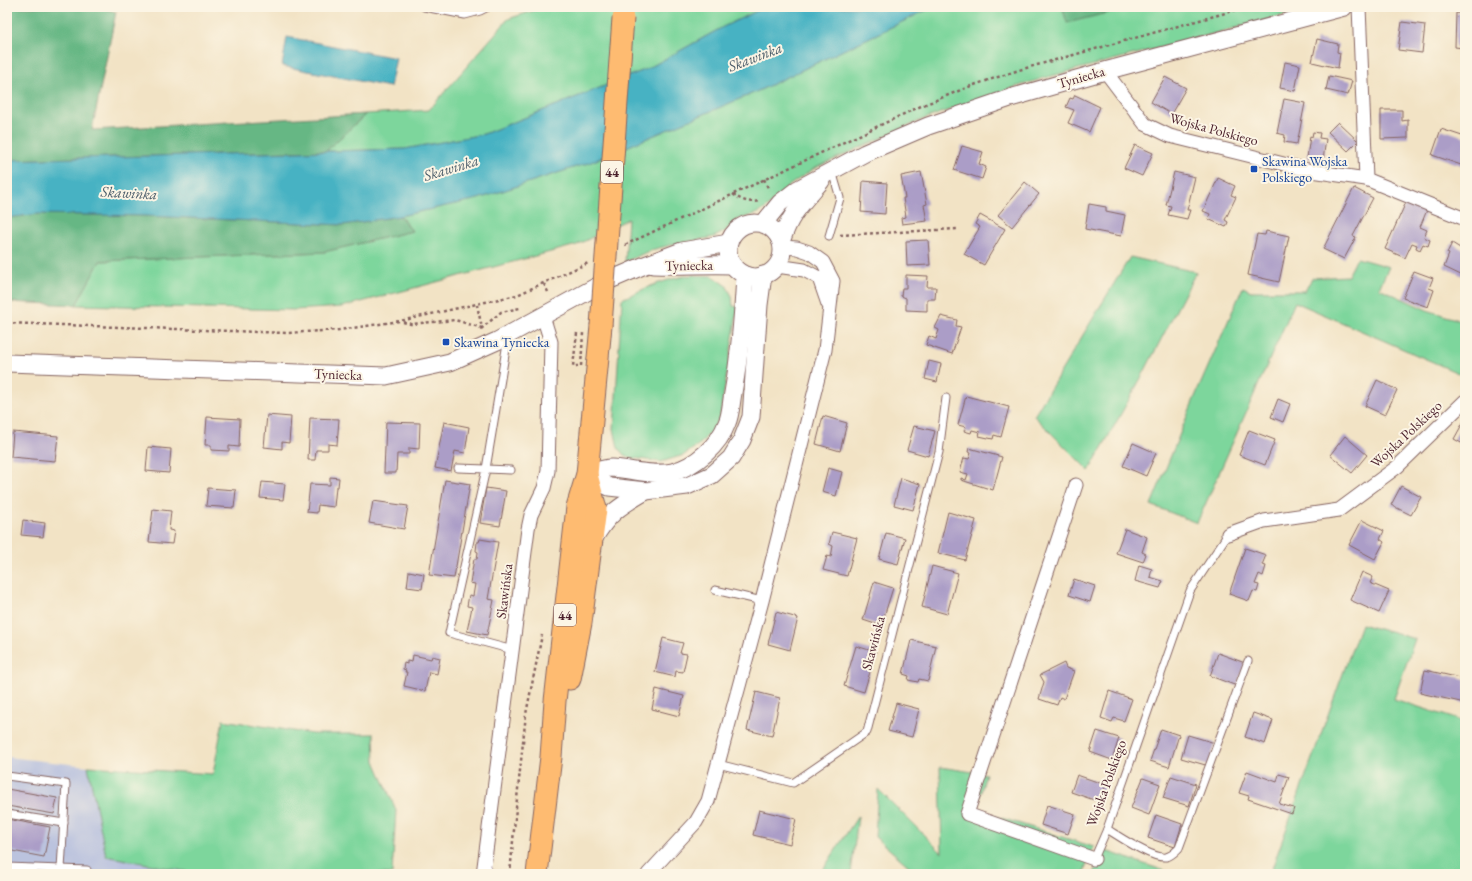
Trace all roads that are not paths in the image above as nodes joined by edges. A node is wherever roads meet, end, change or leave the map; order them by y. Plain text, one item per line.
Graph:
1 (424, 7) edge
2 (488, 7) edge
3 (1344, 7) edge
4 (1359, 7) edge
5 (624, 13) edge
6 (1105, 71) junction
7 (830, 172) junction
8 (1366, 179) junction
9 (1465, 219) edge
10 (763, 224) junction
11 (828, 236) road end
12 (729, 243) junction
13 (782, 245) junction
14 (645, 265) junction
15 (739, 270) junction
16 (770, 271) junction
17 (830, 309) junction
18 (543, 316) junction
19 (508, 334) junction
20 (7, 363) edge
21 (946, 398) dead end
22 (1465, 401) edge
23 (458, 468) dead end
24 (486, 469) junction
25 (511, 470) dead end
26 (587, 474) junction
27 (1076, 485) dead end
28 (646, 491) junction
29 (1228, 534) joint
30 (592, 543) junction
31 (715, 590) dead end
32 (762, 601) junction
33 (513, 650) junction
34 (1248, 662) dead end
35 (551, 757) junction
36 (718, 764) junction
37 (7, 776) edge
38 (7, 814) edge
39 (64, 823) junction
40 (1106, 829) junction
41 (1094, 860) joint
42 (7, 867) edge
43 (61, 870) junction
44 (87, 870) dead end
45 (483, 874) edge
46 (537, 874) edge
47 (648, 874) edge

1 - 2 lane
3 - 6 street, Tyniecka
4 - 8 street
5 - 26 main road, 44, bridge
6 - 7 street, Tyniecka
6 - 8 street, Wojska Polskiego
7 - 10 street, Tyniecka
7 - 11 lane
7 - 13 street, Tyniecka
8 - 9 street, Wojska Polskiego
10 - 12 street
10 - 13 street
12 - 14 street, Tyniecka
12 - 15 street
13 - 16 street
13 - 17 street
14 - 15 street, Tyniecka
14 - 18 street, Tyniecka
15 - 16 street
15 - 26 street
16 - 17 street
16 - 28 street
17 - 32 street
18 - 19 street, Tyniecka
18 - 33 street, Skawińska
19 - 20 street, Tyniecka
19 - 24 lane
21 - 36 lane, Skawińska
22 - 29 street, Wojska Polskiego
23 - 24 lane
24 - 25 lane
24 - 33 lane
26 - 28 street
26 - 30 main road, 44
26 - 35 main road, 44
27 - 41 street, Wojska Polskiego
28 - 30 street
29 - 40 lane, Wojska Polskiego
30 - 35 main road, 44
31 - 32 lane
32 - 36 street
33 - 45 street, Skawińska
34 - 40 lane
35 - 46 main road, 44
36 - 47 street
37 - 39 lane
38 - 39 lane
39 - 43 lane
40 - 41 lane, Wojska Polskiego
42 - 43 lane
43 - 44 lane

